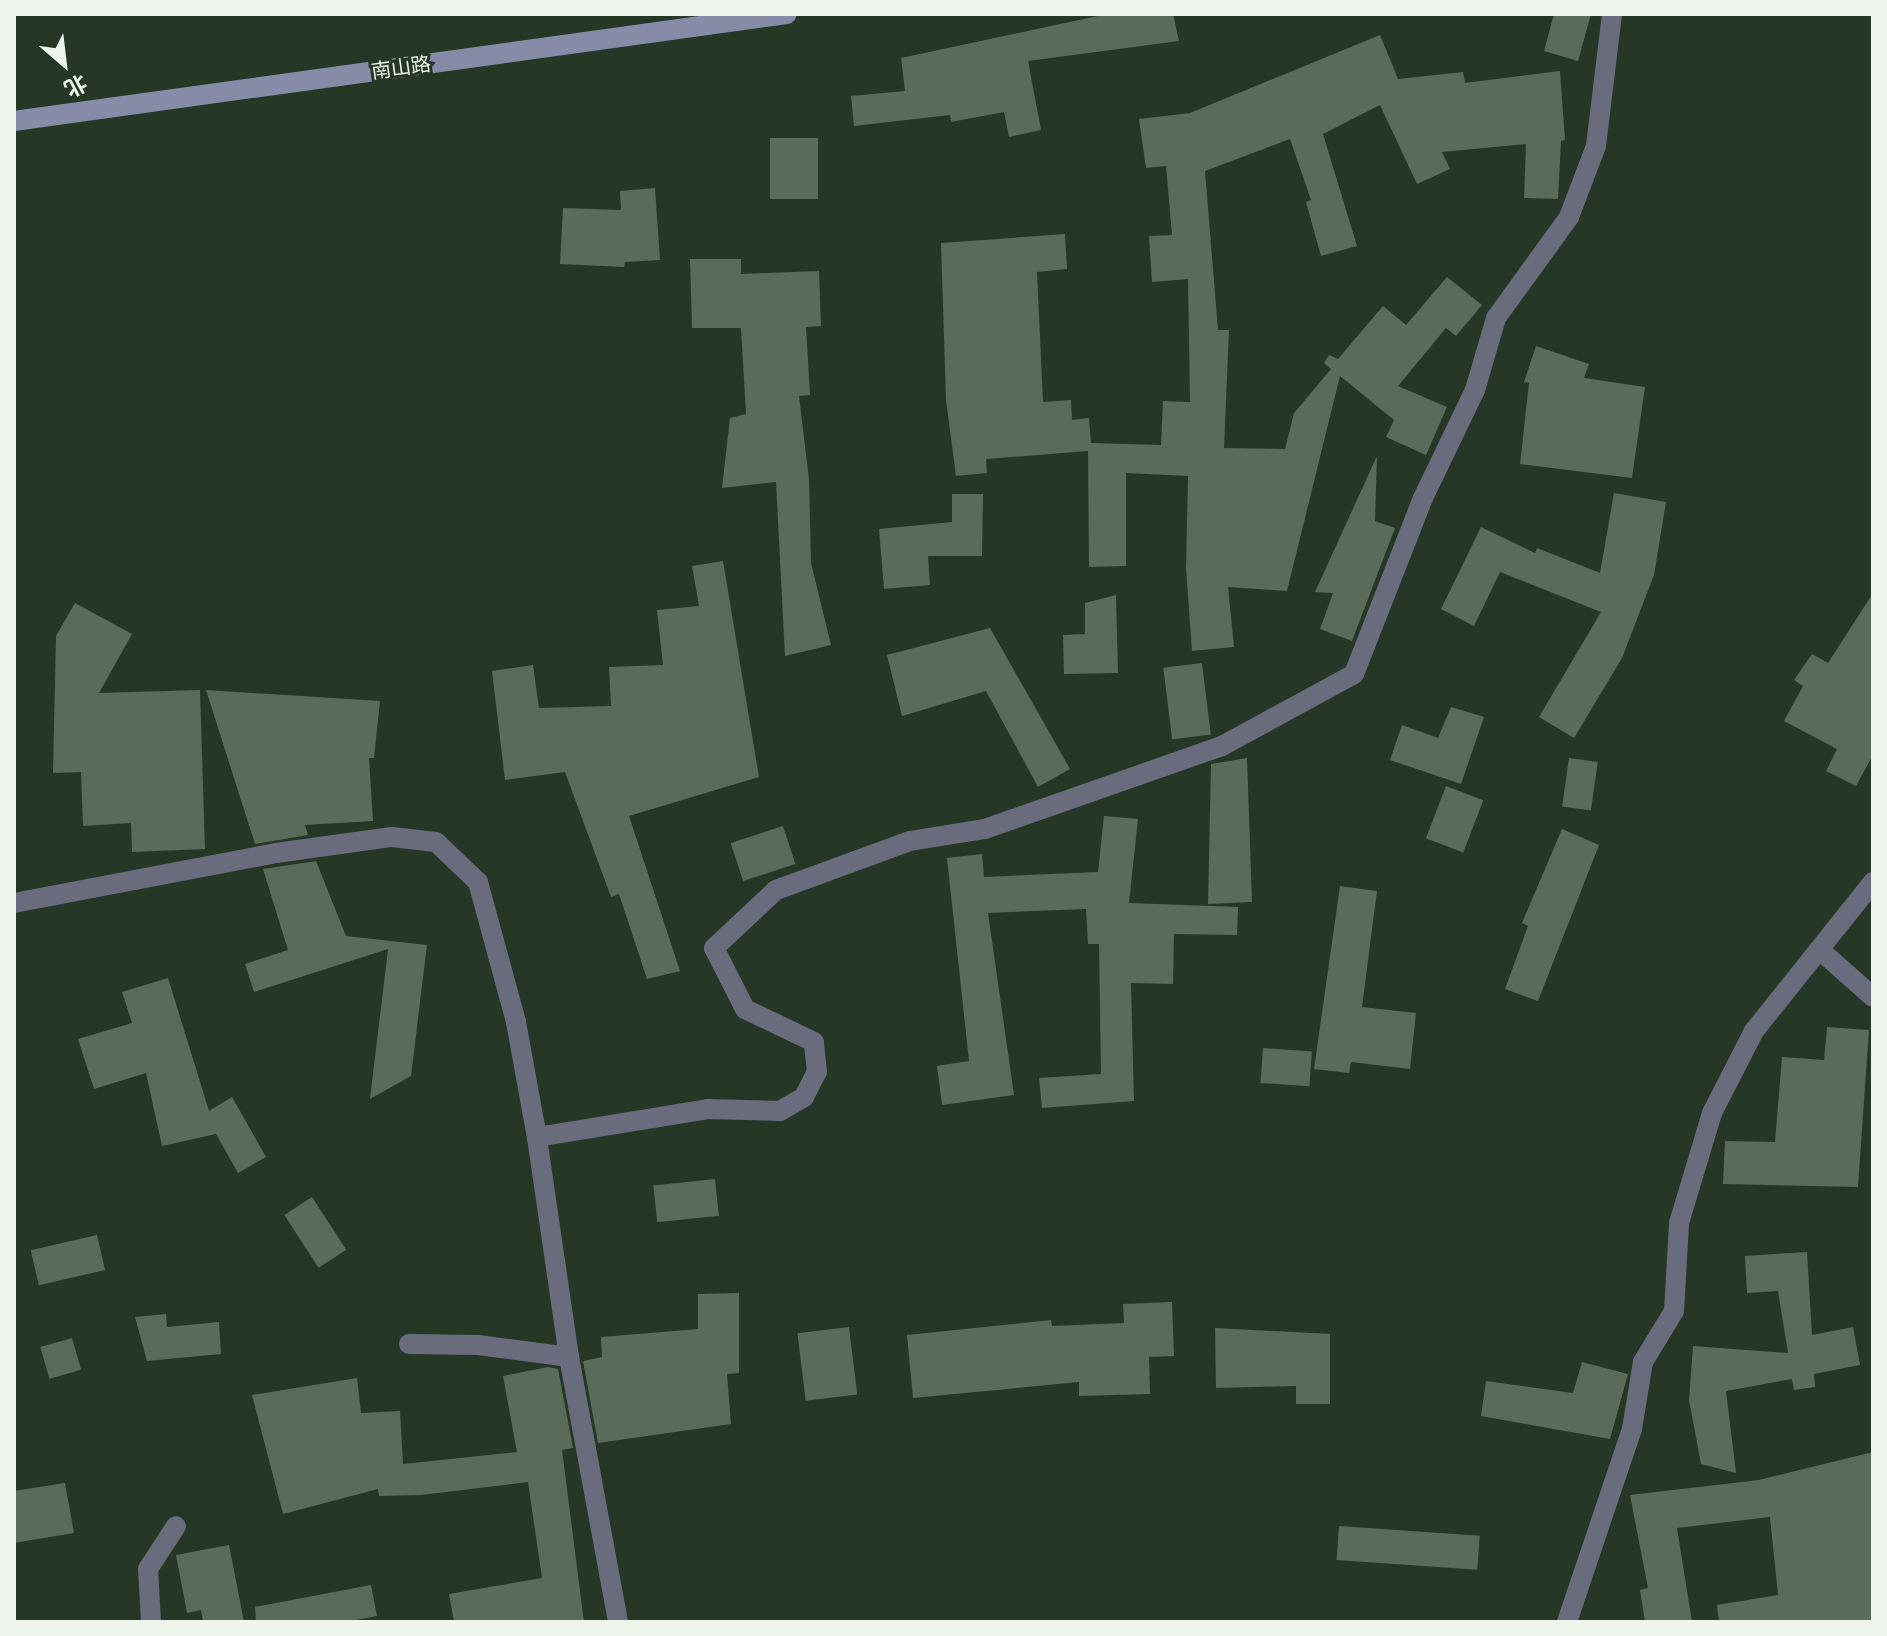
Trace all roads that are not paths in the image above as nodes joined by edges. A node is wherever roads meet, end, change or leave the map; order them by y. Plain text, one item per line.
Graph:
1 (787, 14) edge
2 (1612, 14) edge
3 (14, 121) edge
4 (1873, 882) edge
5 (14, 903) edge
6 (1821, 951) junction
7 (1873, 997) edge
8 (537, 1137) junction
9 (409, 1344) dead end
10 (569, 1357) junction
11 (176, 1526) dead end
12 (151, 1622) edge
13 (618, 1622) edge
14 (1567, 1622) edge

1 - 3 street, 南山路
2 - 8 lane
4 - 6 lane
5 - 8 lane
6 - 7 lane
6 - 14 lane
8 - 10 lane
9 - 10 lane
10 - 13 lane
11 - 12 lane

